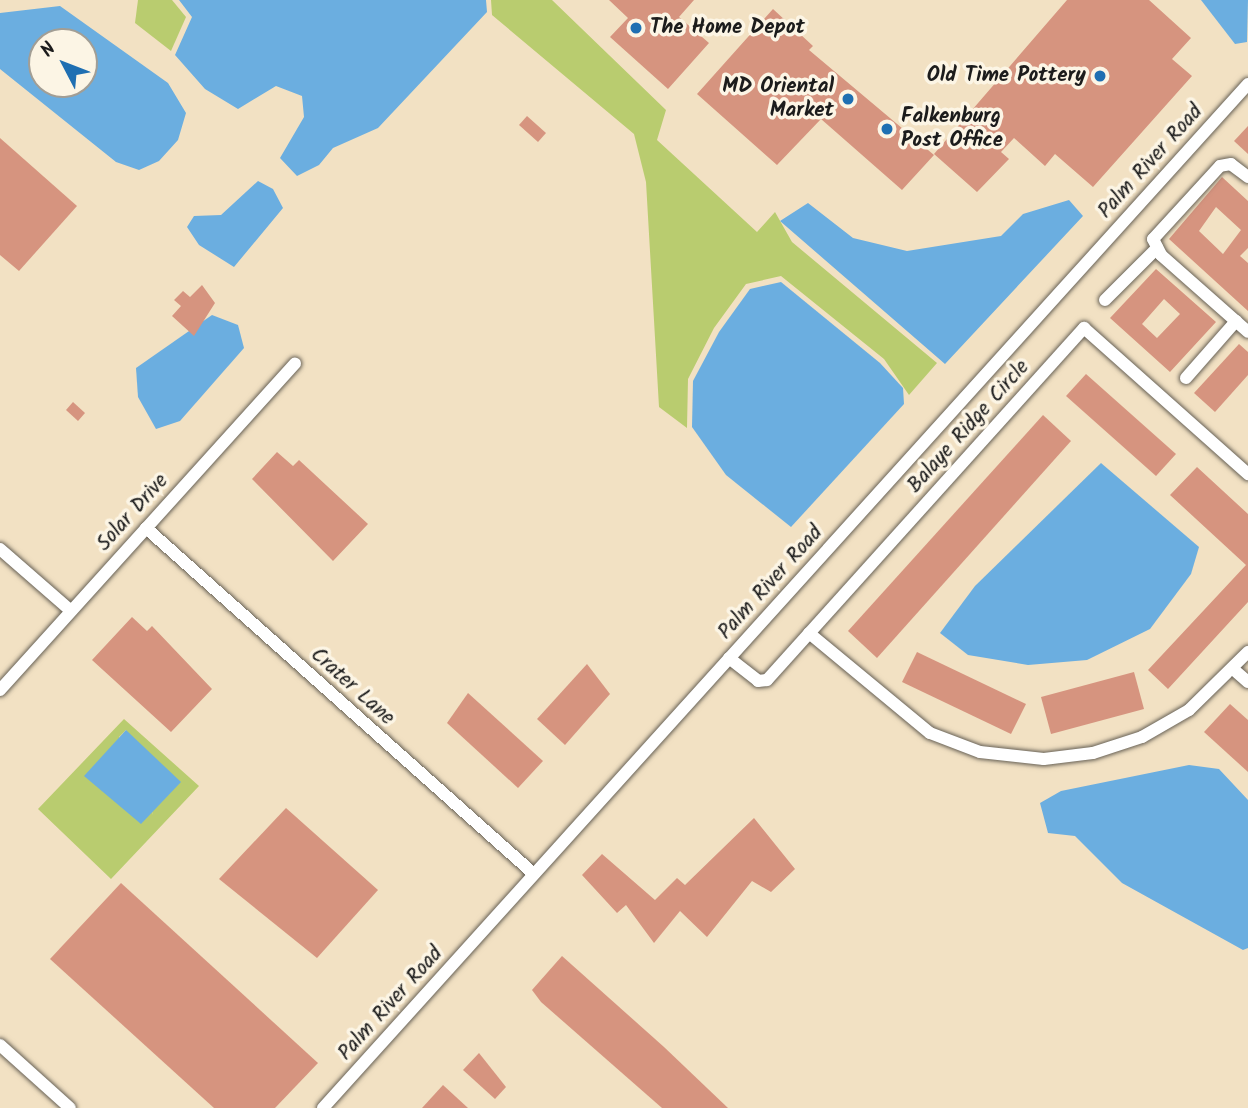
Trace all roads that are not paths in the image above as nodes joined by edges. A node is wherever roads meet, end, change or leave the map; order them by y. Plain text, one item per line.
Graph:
1 (1248, 84) edge
2 (1248, 177) edge
3 (1157, 248) junction
4 (1105, 300) dead end
5 (1236, 321) junction
6 (1248, 332) edge
7 (295, 363) dead end
8 (1186, 378) dead end
9 (1248, 474) edge
10 (146, 528) junction
11 (0, 549) edge
12 (71, 611) junction
13 (809, 634) junction
14 (1248, 652) edge
15 (729, 658) junction
16 (1233, 669) junction
17 (1248, 682) edge
18 (0, 690) edge
19 (534, 874) junction
20 (0, 1045) edge
21 (70, 1108) edge
22 (323, 1108) edge

1 - 15 street, Palm River Road
2 - 3 street
3 - 4 street
3 - 5 street
5 - 6 street
5 - 8 street
7 - 10 street, Solar Drive
9 - 13 street, Balaye Ridge Circle
10 - 12 street, Solar Drive
10 - 19 street, Crater Lane
11 - 12 street
12 - 18 street, Solar Drive
13 - 15 street, Balaye Ridge Circle
13 - 16 street
14 - 16 street
15 - 19 street, Palm River Road
16 - 17 street
19 - 22 street, Palm River Road
20 - 21 street

